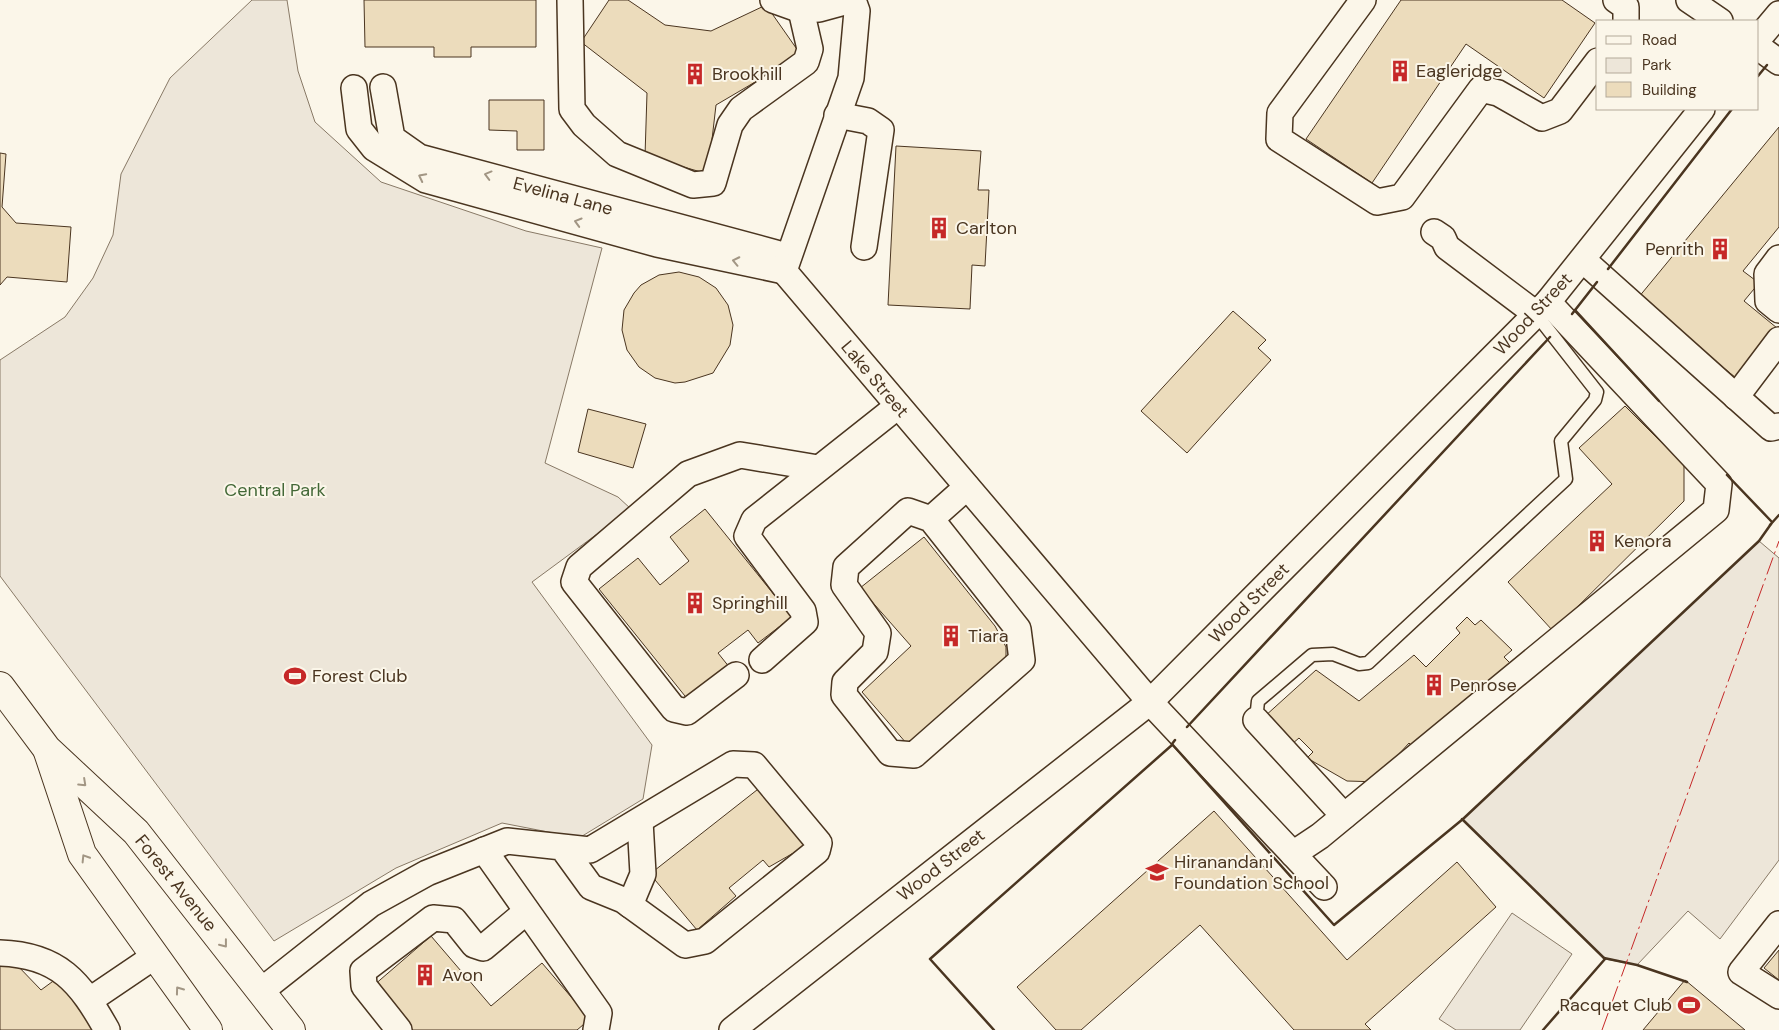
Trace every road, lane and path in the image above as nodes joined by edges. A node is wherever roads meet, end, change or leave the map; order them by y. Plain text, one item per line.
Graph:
1 (570, 0) edge
2 (773, 0) edge
3 (853, 0) edge
4 (1363, 0) edge
5 (1616, 0) edge
6 (1689, 0) edge
7 (801, 10) junction
8 (1779, 14) edge
9 (1626, 20) edge
10 (1719, 20) edge
11 (1759, 37) edge
12 (1759, 48) edge
13 (1779, 62) edge
14 (1596, 64) edge
15 (1701, 110) edge
16 (837, 115) junction
17 (650, 224) junction
18 (1436, 240) dead end
19 (864, 247) dead end
20 (1779, 258) edge
21 (1583, 260) junction
22 (786, 264) junction
23 (1542, 308) junction
24 (1779, 310) edge
25 (1779, 340) edge
26 (1736, 397) junction
27 (898, 406) junction
28 (1779, 426) edge
29 (818, 468) junction
30 (968, 488) junction
31 (931, 519) junction
32 (762, 660) dead end
33 (736, 676) dead end
34 (0, 686) edge
35 (1150, 702) junction
36 (1256, 720) joint
37 (47, 749) junction
38 (1344, 816) junction
39 (640, 821) junction
40 (562, 847) junction
41 (484, 850) junction
42 (1294, 854) junction
43 (1324, 887) dead end
44 (630, 905) junction
45 (526, 912) junction
46 (1779, 924) edge
47 (0, 953) edge
48 (155, 956) junction
49 (262, 991) junction
50 (1779, 996) edge
51 (90, 1000) junction
52 (107, 1030) edge
53 (208, 1030) edge
54 (291, 1030) edge
55 (399, 1030) edge
56 (596, 1030) edge
57 (732, 1030) edge

1 - 7 street
2 - 7 street
3 - 7 street
3 - 16 street
4 - 14 street
5 - 9 street
6 - 10 street
8 - 11 street
12 - 13 street
15 - 21 street, Wood Street
16 - 19 street
16 - 22 street
17 - 17 street, Evelina Lane
22 -> 17 street
18 - 23 street
20 - 24 street
21 - 23 street, Wood Street
21 - 26 street
22 - 27 street, Lake Street
23 - 35 street, Wood Street
23 - 36 lane
23 - 38 street
25 - 26 street
26 - 28 street
27 - 29 street
27 - 30 street, Lake Street
29 - 32 street
29 - 33 street
30 - 31 street
30 - 35 street, Lake Street
31 - 31 street
34 - 37 street, Forest Avenue
35 - 42 street, Lake Street
35 - 57 street, Wood Street
36 - 38 street
48 -> 37 street, Forest Avenue
37 -> 49 street, Forest Avenue
38 - 42 street
39 - 40 street
39 - 44 street
39 - 44 street
40 - 41 street
40 - 44 street
41 - 45 street
41 - 49 street
42 - 43 street, Lake Street
45 - 55 street
45 - 56 street
46 - 50 street
47 - 51 street
48 - 51 street
53 -> 48 street, Forest Avenue
49 - 54 street, Forest Avenue
51 - 52 street

